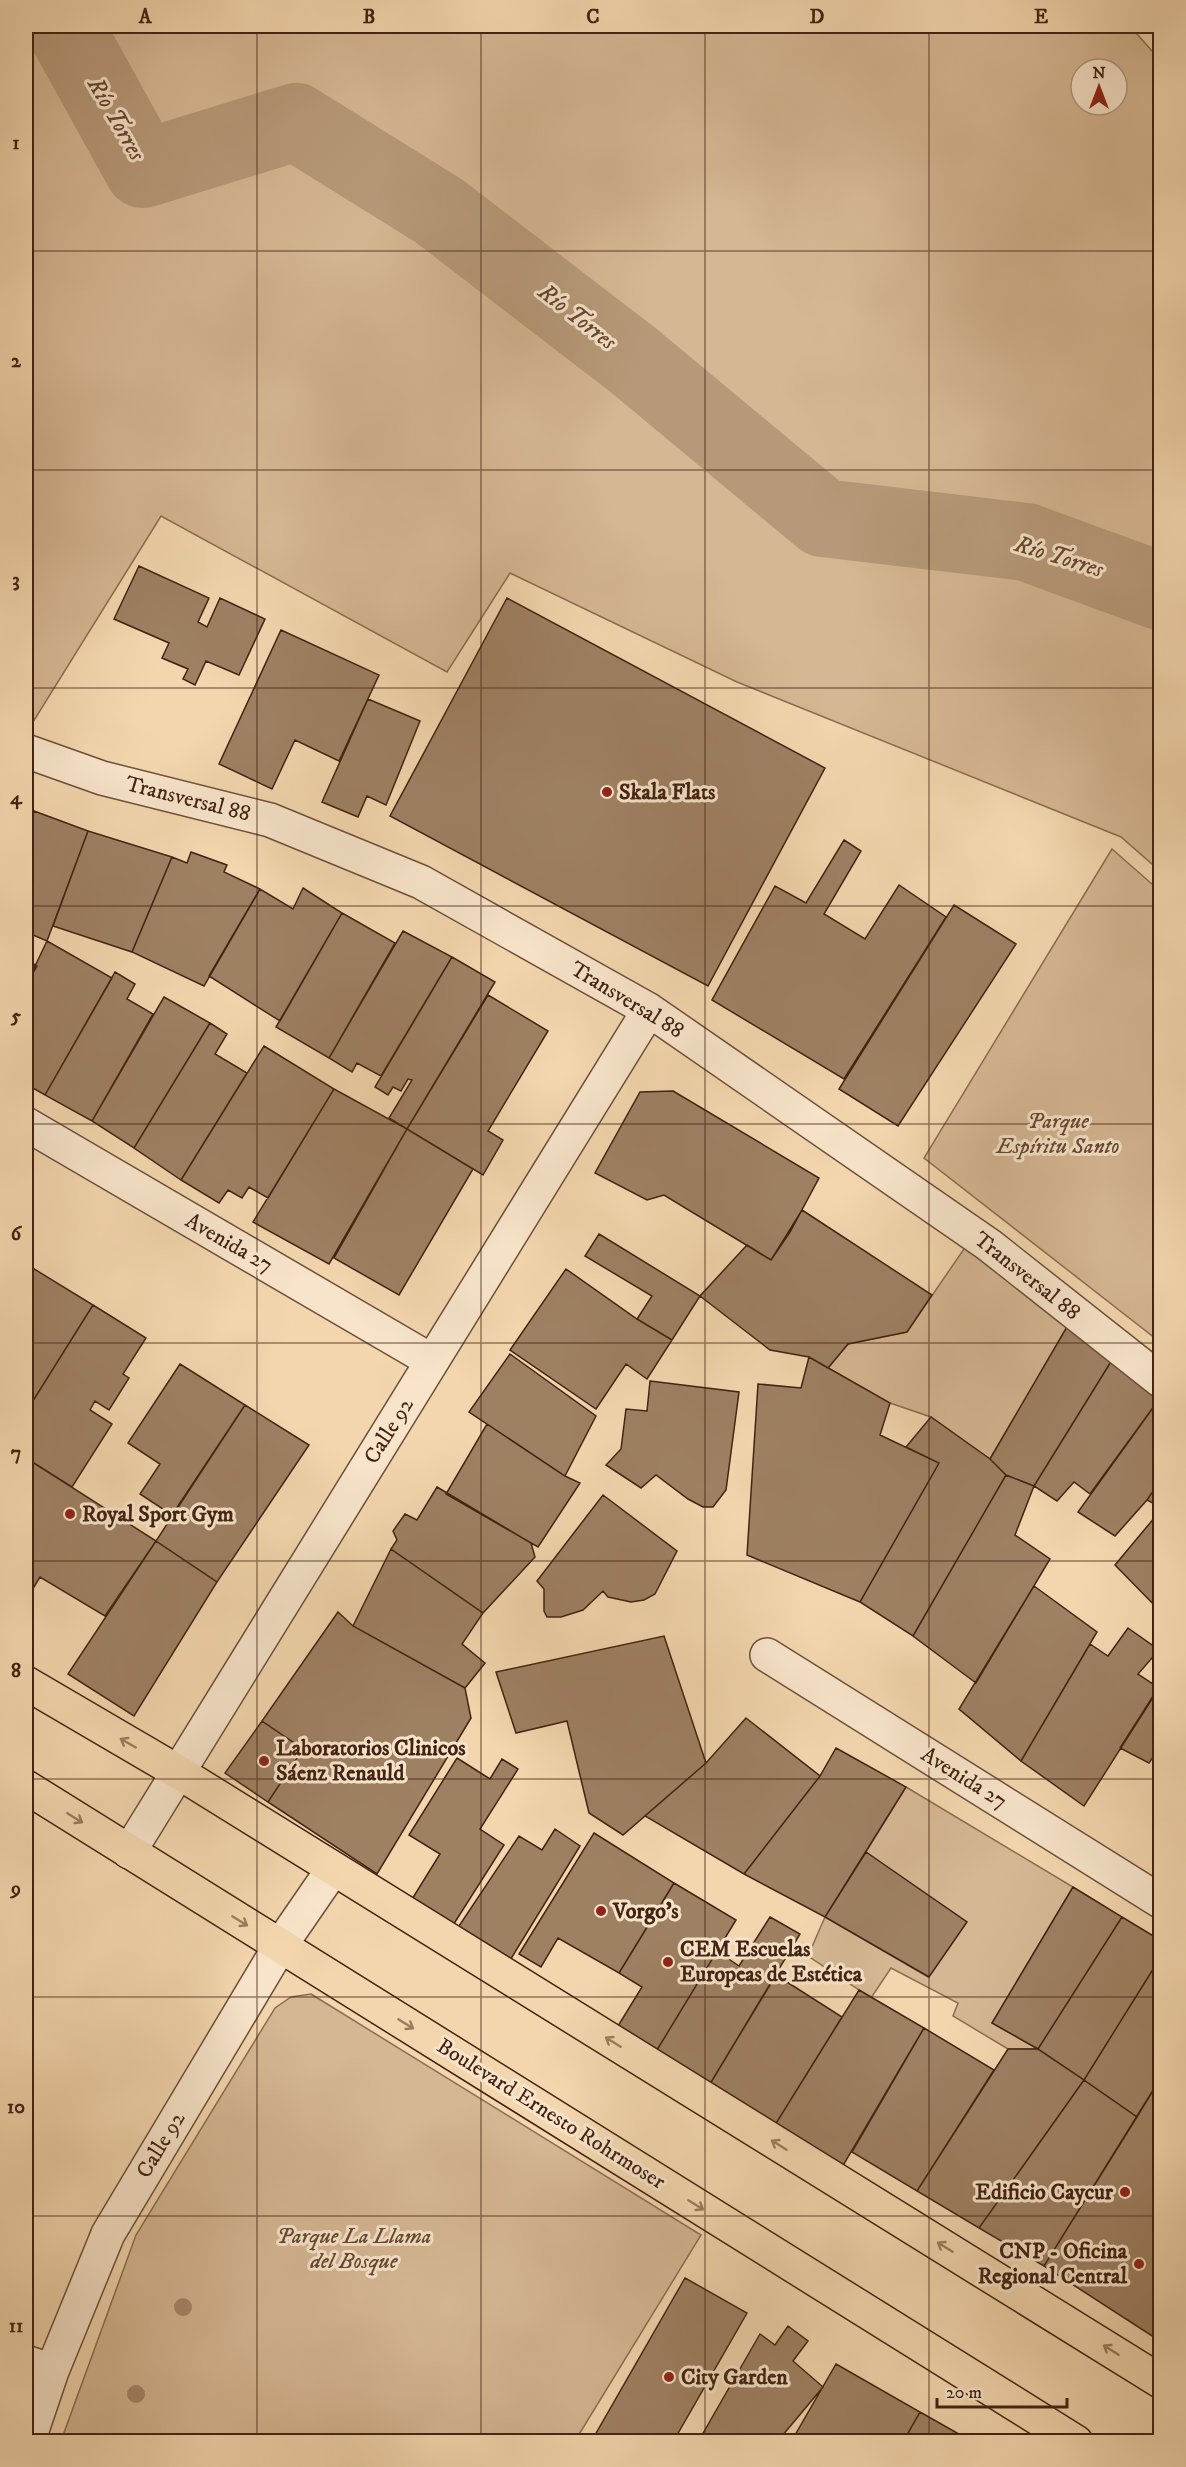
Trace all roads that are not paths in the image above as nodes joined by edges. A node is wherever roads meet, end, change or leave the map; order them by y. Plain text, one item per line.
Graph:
1 (26, 751) edge
2 (649, 1010) junction
3 (26, 1124) edge
4 (432, 1361) junction
5 (1161, 1380) edge
6 (767, 1655) dead end
7 (26, 1683) edge
8 (178, 1772) junction
9 (26, 1787) edge
10 (129, 1852) junction
11 (333, 1869) junction
12 (1161, 1900) edge
13 (280, 1946) junction
14 (39, 2367) edge
15 (1161, 2381) edge
16 (28, 2442) edge
17 (1076, 2442) edge

1 - 2 street, Transversal 88
2 - 4 street, Calle 92
2 - 5 street, Transversal 88
3 - 4 street, Avenida 27
4 - 8 street, Calle 92
6 - 12 street, Avenida 27
8 -> 7 main road
8 - 10 street, Calle 92
8 - 11 main road
9 -> 10 main road, Boulevard Ernesto Rohrmoser
10 -> 13 main road, Boulevard Ernesto Rohrmoser
11 - 13 street, Calle 92
15 -> 11 main road
13 - 14 street, Calle 92
13 -> 17 main road, Boulevard Ernesto Rohrmoser
14 - 16 street, Calle 92

